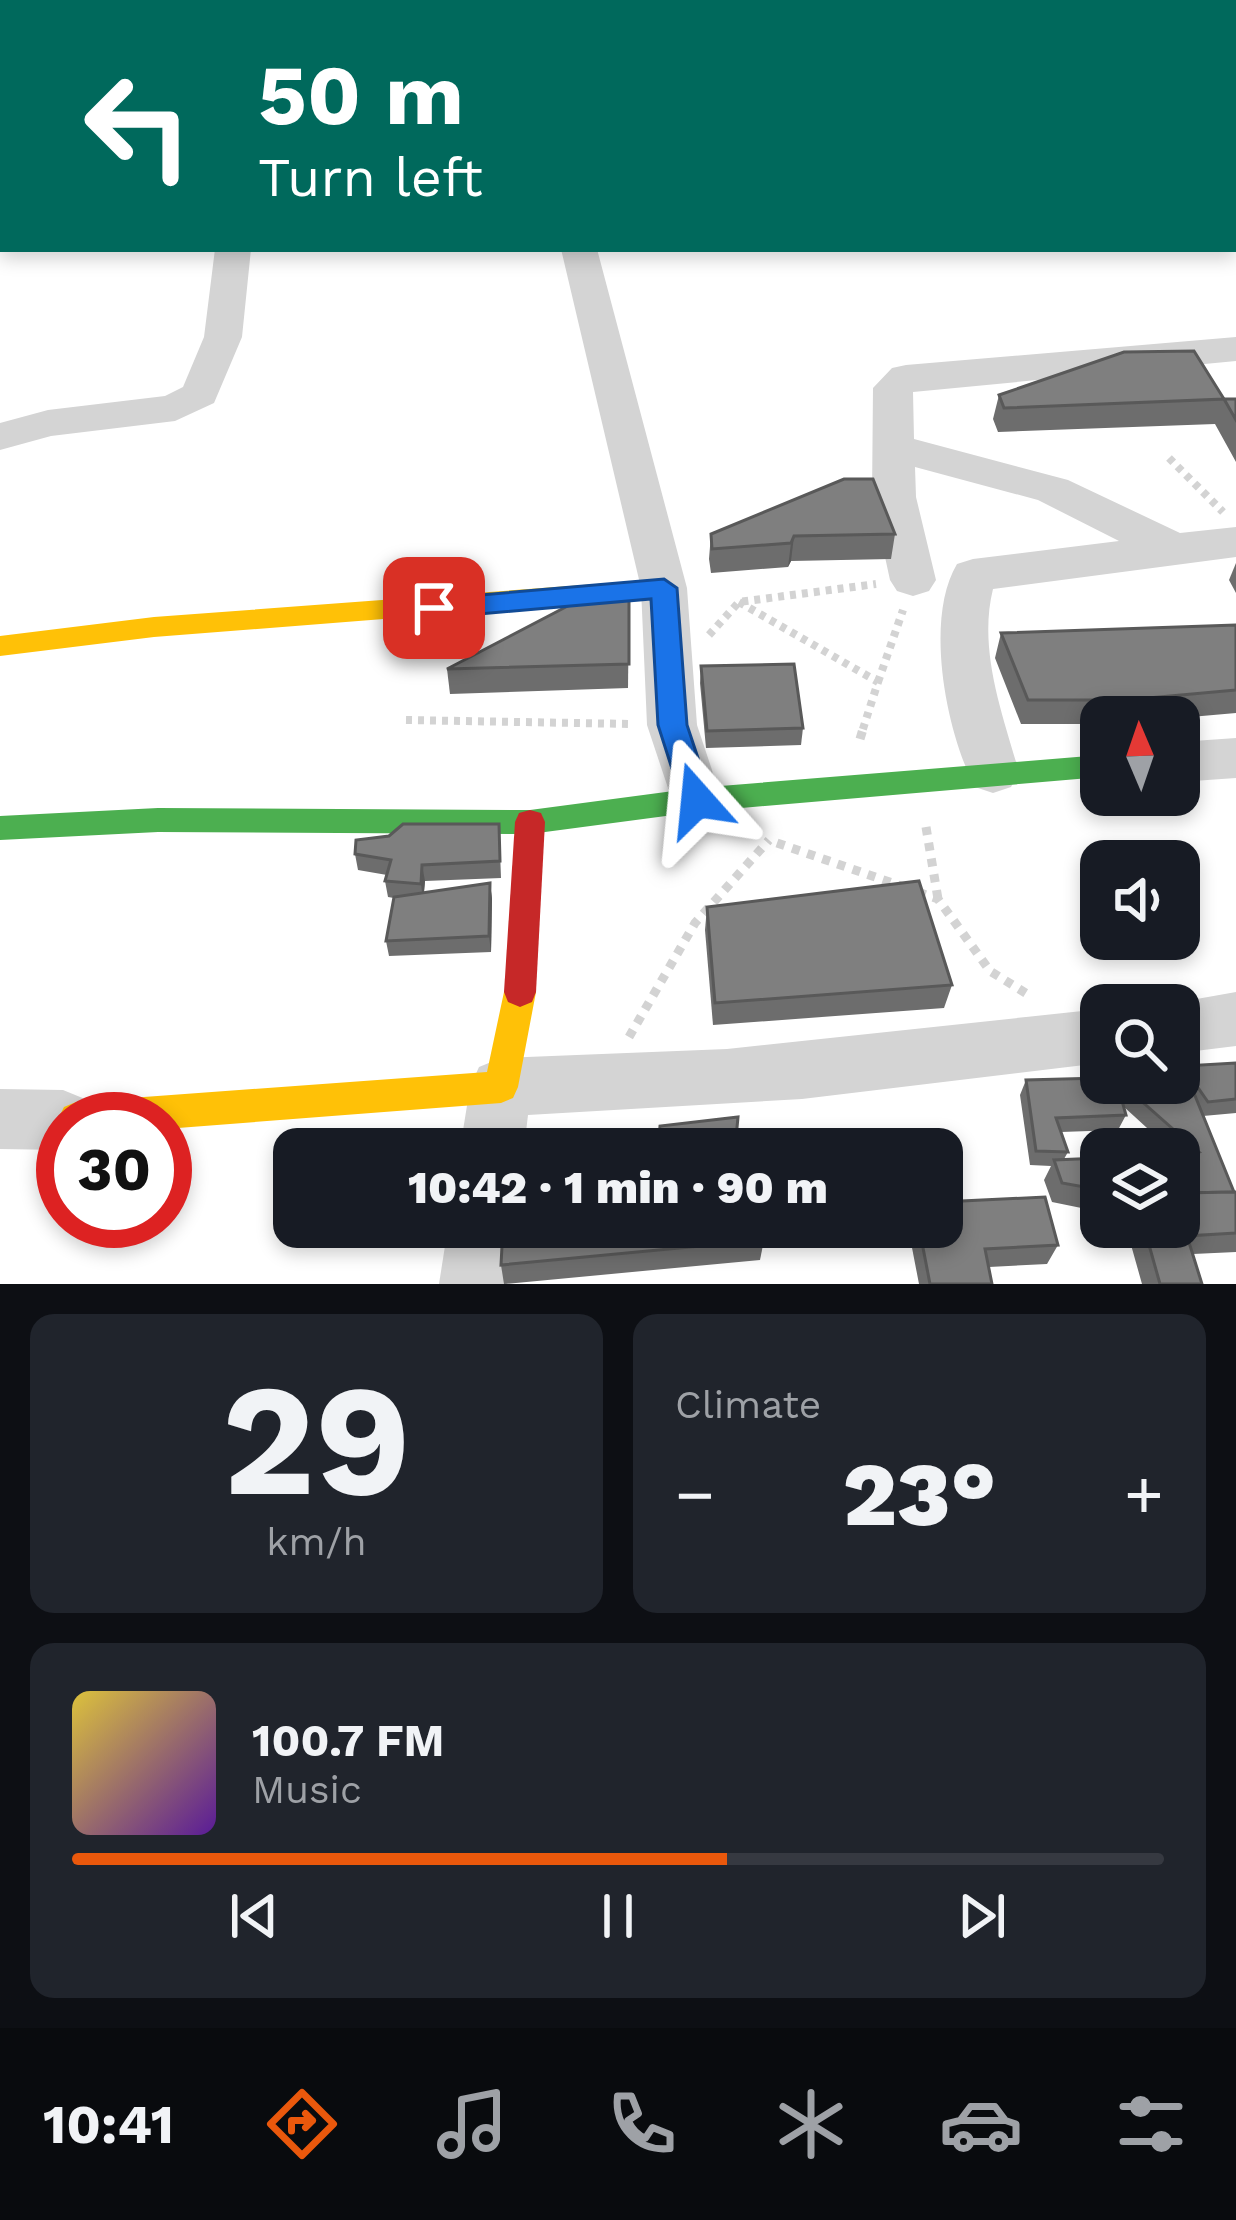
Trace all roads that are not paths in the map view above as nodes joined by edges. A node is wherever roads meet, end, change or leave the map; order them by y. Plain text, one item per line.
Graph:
1 (233, 252) edge
2 (580, 252) edge
3 (1236, 350) edge
4 (0, 421) edge
5 (48, 423) junction
6 (0, 437) edge
7 (893, 448) junction
8 (1236, 542) edge
9 (1175, 550) junction
10 (913, 580) road end
11 (664, 588) junction
12 (0, 646) edge
13 (1236, 758) edge
14 (1200, 761) edge
15 (1080, 767) edge
16 (993, 772) junction
17 (697, 800) junction
18 (530, 822) junction
19 (0, 828) edge
20 (1236, 1019) edge
21 (1200, 1023) edge
22 (1080, 1038) edge
23 (501, 1088) junction
24 (192, 1111) edge
25 (0, 1119) edge
26 (36, 1120) edge
27 (495, 1128) edge
28 (478, 1248) edge
29 (473, 1284) edge

1 - 5 street
2 - 11 street
3 - 7 street
4 - 5 street
5 - 6 street
7 - 9 street
7 - 10 street
8 - 9 street
9 - 16 street
11 - 12 street
11 - 17 street
13 - 14 street
15 - 16 street
16 - 17 street
17 - 18 street
18 - 19 street
18 - 23 street
20 - 21 street
22 - 23 street
23 - 24 street
23 - 27 street
25 - 26 street
28 - 29 street

